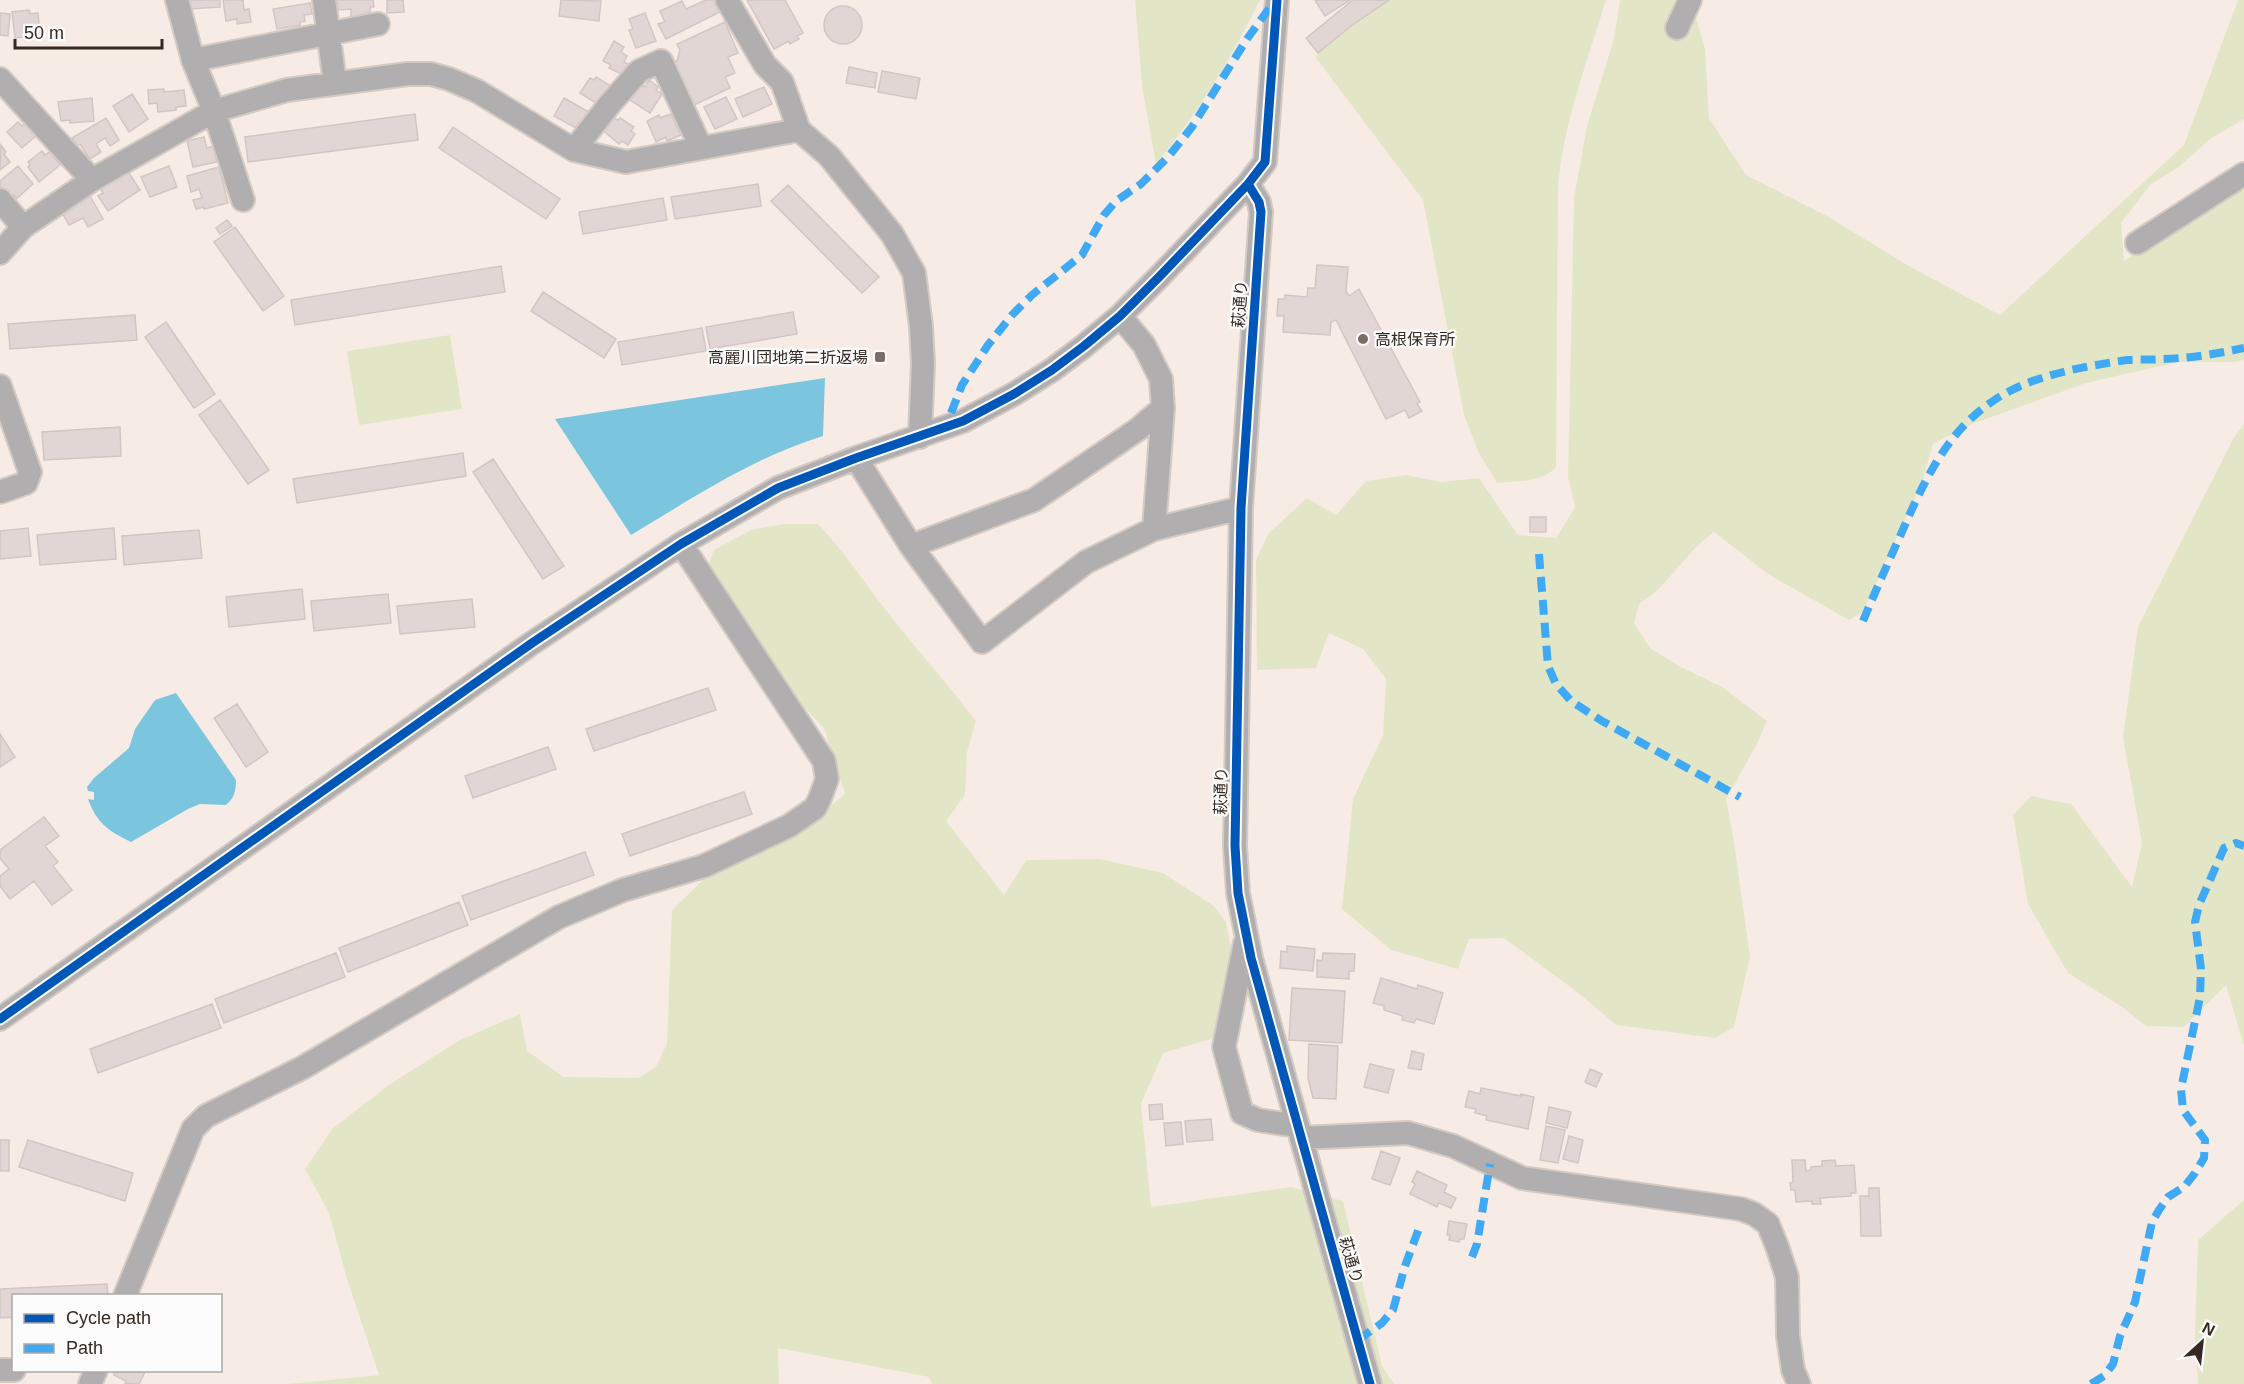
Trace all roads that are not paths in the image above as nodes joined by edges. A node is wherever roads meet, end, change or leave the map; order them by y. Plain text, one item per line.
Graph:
1 (177, 0) edge
2 (324, 0) edge
3 (727, 0) edge
4 (1277, 0) edge
5 (1690, 0) edge
6 (378, 24) dead end
7 (1677, 28) dead end
8 (327, 34) junction
9 (193, 60) junction
10 (0, 79) edge
11 (335, 83) junction
12 (214, 111) junction
13 (799, 130) junction
14 (701, 148) junction
15 (574, 150) junction
16 (2244, 174) edge
17 (92, 180) junction
18 (1248, 184) junction
19 (0, 200) edge
20 (243, 200) dead end
21 (23, 227) junction
22 (2137, 243) dead end
23 (0, 253) edge
24 (1120, 316) junction
25 (0, 386) edge
26 (1163, 408) junction
27 (920, 437) junction
28 (856, 458) junction
29 (0, 492) edge
30 (1240, 508) junction
31 (1155, 529) junction
32 (681, 544) junction
33 (911, 546) junction
34 (1246, 937) junction
35 (0, 1019) edge
36 (1300, 1132) junction
37 (126, 1294) edge
38 (1370, 1384) edge
39 (1799, 1384) edge

1 - 9 street
2 - 8 street
3 - 13 street
4 - 18 street
5 - 7 street
6 - 8 street
8 - 9 street
8 - 11 street
9 - 12 street
10 - 17 street
11 - 12 street
11 - 15 street
12 - 17 street
12 - 20 street
13 - 14 street
13 - 27 street
14 - 15 street
14 - 15 street
16 - 22 street
17 - 21 street
18 - 24 street
18 - 30 street, 萩通り
19 - 21 street
21 - 23 street
24 - 26 street
24 - 27 street
25 - 29 street
26 - 31 street
26 - 33 street
27 - 28 street
28 - 32 street
28 - 33 street
30 - 31 street
30 - 34 street, 萩通り
31 - 33 street
32 - 35 street
32 - 37 street
34 - 36 street, 萩通り
34 - 36 street
36 - 38 street, 萩通り
36 - 39 street

